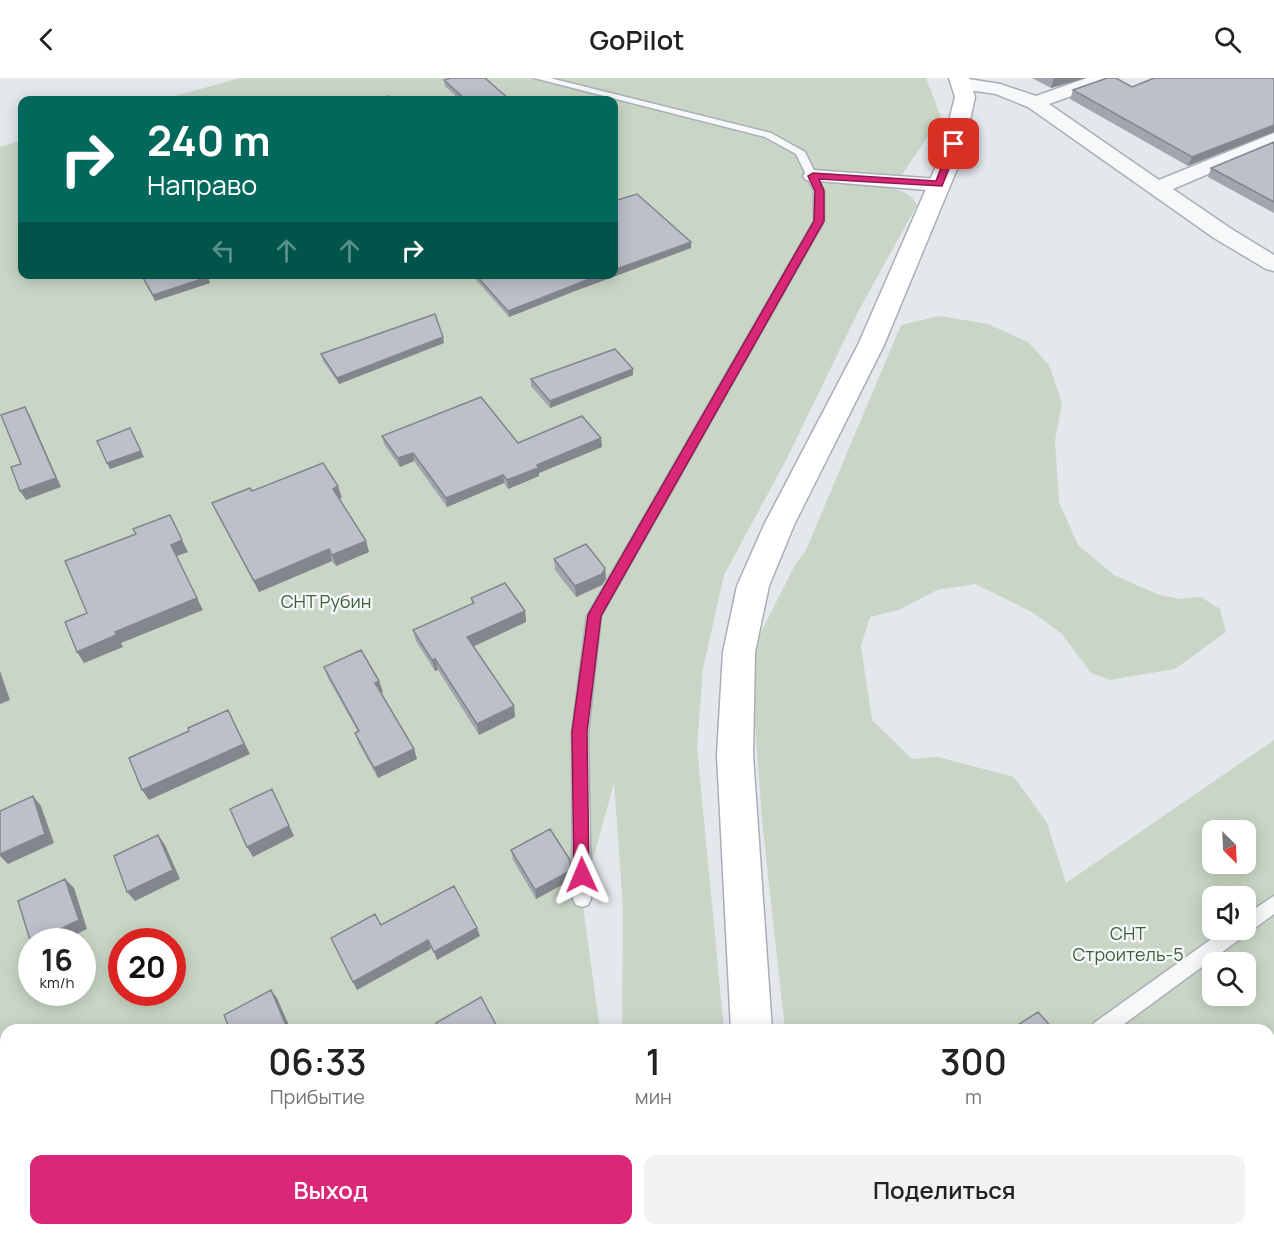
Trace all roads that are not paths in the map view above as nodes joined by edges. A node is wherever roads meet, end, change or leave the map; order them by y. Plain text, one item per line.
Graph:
1 (539, 78) edge
2 (1104, 78) edge
3 (960, 81) edge
4 (611, 96) edge
5 (618, 98) edge
6 (1035, 103) junction
7 (1274, 139) edge
8 (813, 176) junction
9 (939, 184) junction
10 (1158, 188) junction
11 (1274, 264) edge
12 (582, 899) dead end
13 (1274, 904) edge
14 (1256, 917) edge
15 (1224, 940) edge
16 (751, 1024) edge
17 (1109, 1024) edge

1 - 4 lane
2 - 6 street
3 - 6 street
3 - 9 street
5 - 8 lane
6 - 10 street
7 - 10 street
8 - 9 street
8 - 12 lane
9 - 16 street
10 - 11 street
13 - 14 lane
15 - 17 lane

